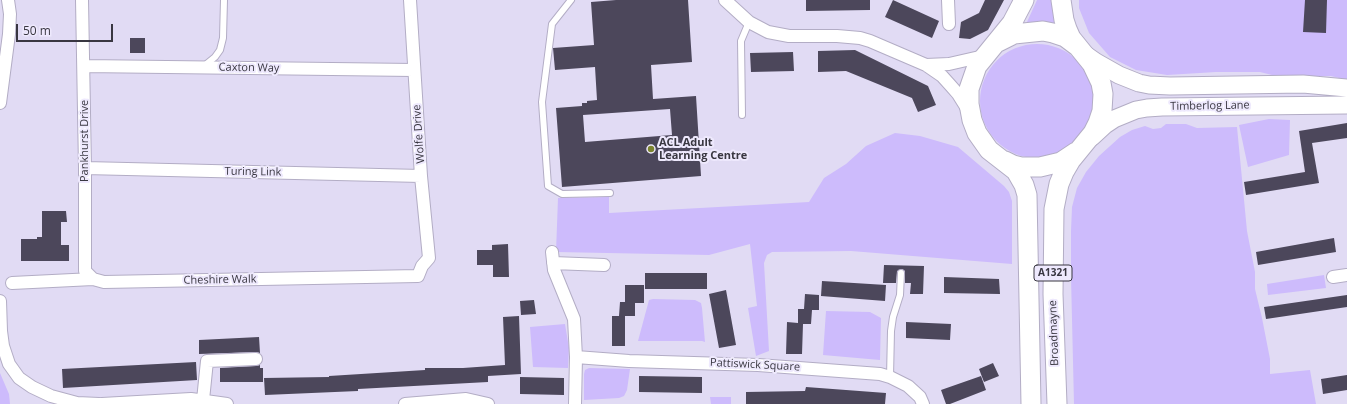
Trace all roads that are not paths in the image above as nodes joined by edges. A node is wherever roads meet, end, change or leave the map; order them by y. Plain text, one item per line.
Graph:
1 (8, 0) edge
2 (82, 0) edge
3 (224, 0) edge
4 (410, 0) edge
5 (572, 0) edge
6 (725, 0) edge
7 (948, 0) edge
8 (1024, 0) edge
9 (1061, 0) edge
10 (749, 22) junction
11 (949, 24) dead end
12 (989, 50) junction
13 (1082, 51) junction
14 (926, 65) junction
15 (84, 66) junction
16 (203, 67) junction
17 (414, 70) junction
18 (1347, 88) edge
19 (0, 103) edge
20 (1347, 105) edge
21 (742, 115) dead end
22 (972, 120) junction
23 (1083, 147) junction
24 (1004, 160) junction
25 (85, 168) junction
26 (421, 176) junction
27 (610, 193) dead end
28 (604, 265) dead end
29 (422, 266) joint
30 (901, 273) dead end
31 (1347, 275) edge
32 (1333, 277) dead end
33 (93, 279) junction
34 (12, 283) dead end
35 (0, 301) edge
36 (576, 357) junction
37 (256, 359) dead end
38 (890, 377) junction
39 (203, 400) junction
40 (77, 403) edge
41 (433, 403) edge
42 (98, 404) edge
43 (102, 404) edge
44 (227, 404) edge
45 (406, 404) edge
46 (488, 404) edge
47 (575, 404) edge
48 (923, 404) edge
49 (1031, 404) edge
50 (1056, 404) edge

1 - 19 street
2 - 15 street, Pankhurst Drive
3 - 16 lane
4 - 17 street, Wolfe Drive
5 - 27 lane
6 - 10 street
7 - 11 street
8 - 12 main road, Broadmayne / A1321
9 - 13 main road, Broadmayne / A1321
10 - 14 street
10 - 21 lane
12 - 13 main road, Broadmayne / A1321
12 - 14 street
12 - 22 main road, Broadmayne / A1321
13 - 18 main road, Timberlog Lane
13 - 23 main road, Broadmayne / A1321
14 - 22 street
15 - 16 street, Caxton Way
15 - 25 street, Pankhurst Drive
16 - 17 street, Caxton Way
17 - 26 street, Wolfe Drive
20 - 23 main road, Timberlog Lane
22 - 24 main road, Broadmayne / A1321
23 - 24 main road, Broadmayne / A1321
23 - 50 main road, Broadmayne / A1321
24 - 49 main road, Broadmayne / A1321
25 - 26 street, Turing Link
25 - 33 street, Pankhurst Drive
26 - 29 street, Wolfe Drive
28 - 36 street
29 - 33 street, Cheshire Walk
30 - 38 lane
31 - 32 street
33 - 34 street, Cheshire Walk
35 - 40 street
36 - 38 street, Pattiswick Square
36 - 47 street
37 - 39 street
38 - 48 street, Pattiswick Square
39 - 43 street
39 - 44 street
40 - 42 street
41 - 45 street
41 - 46 street

